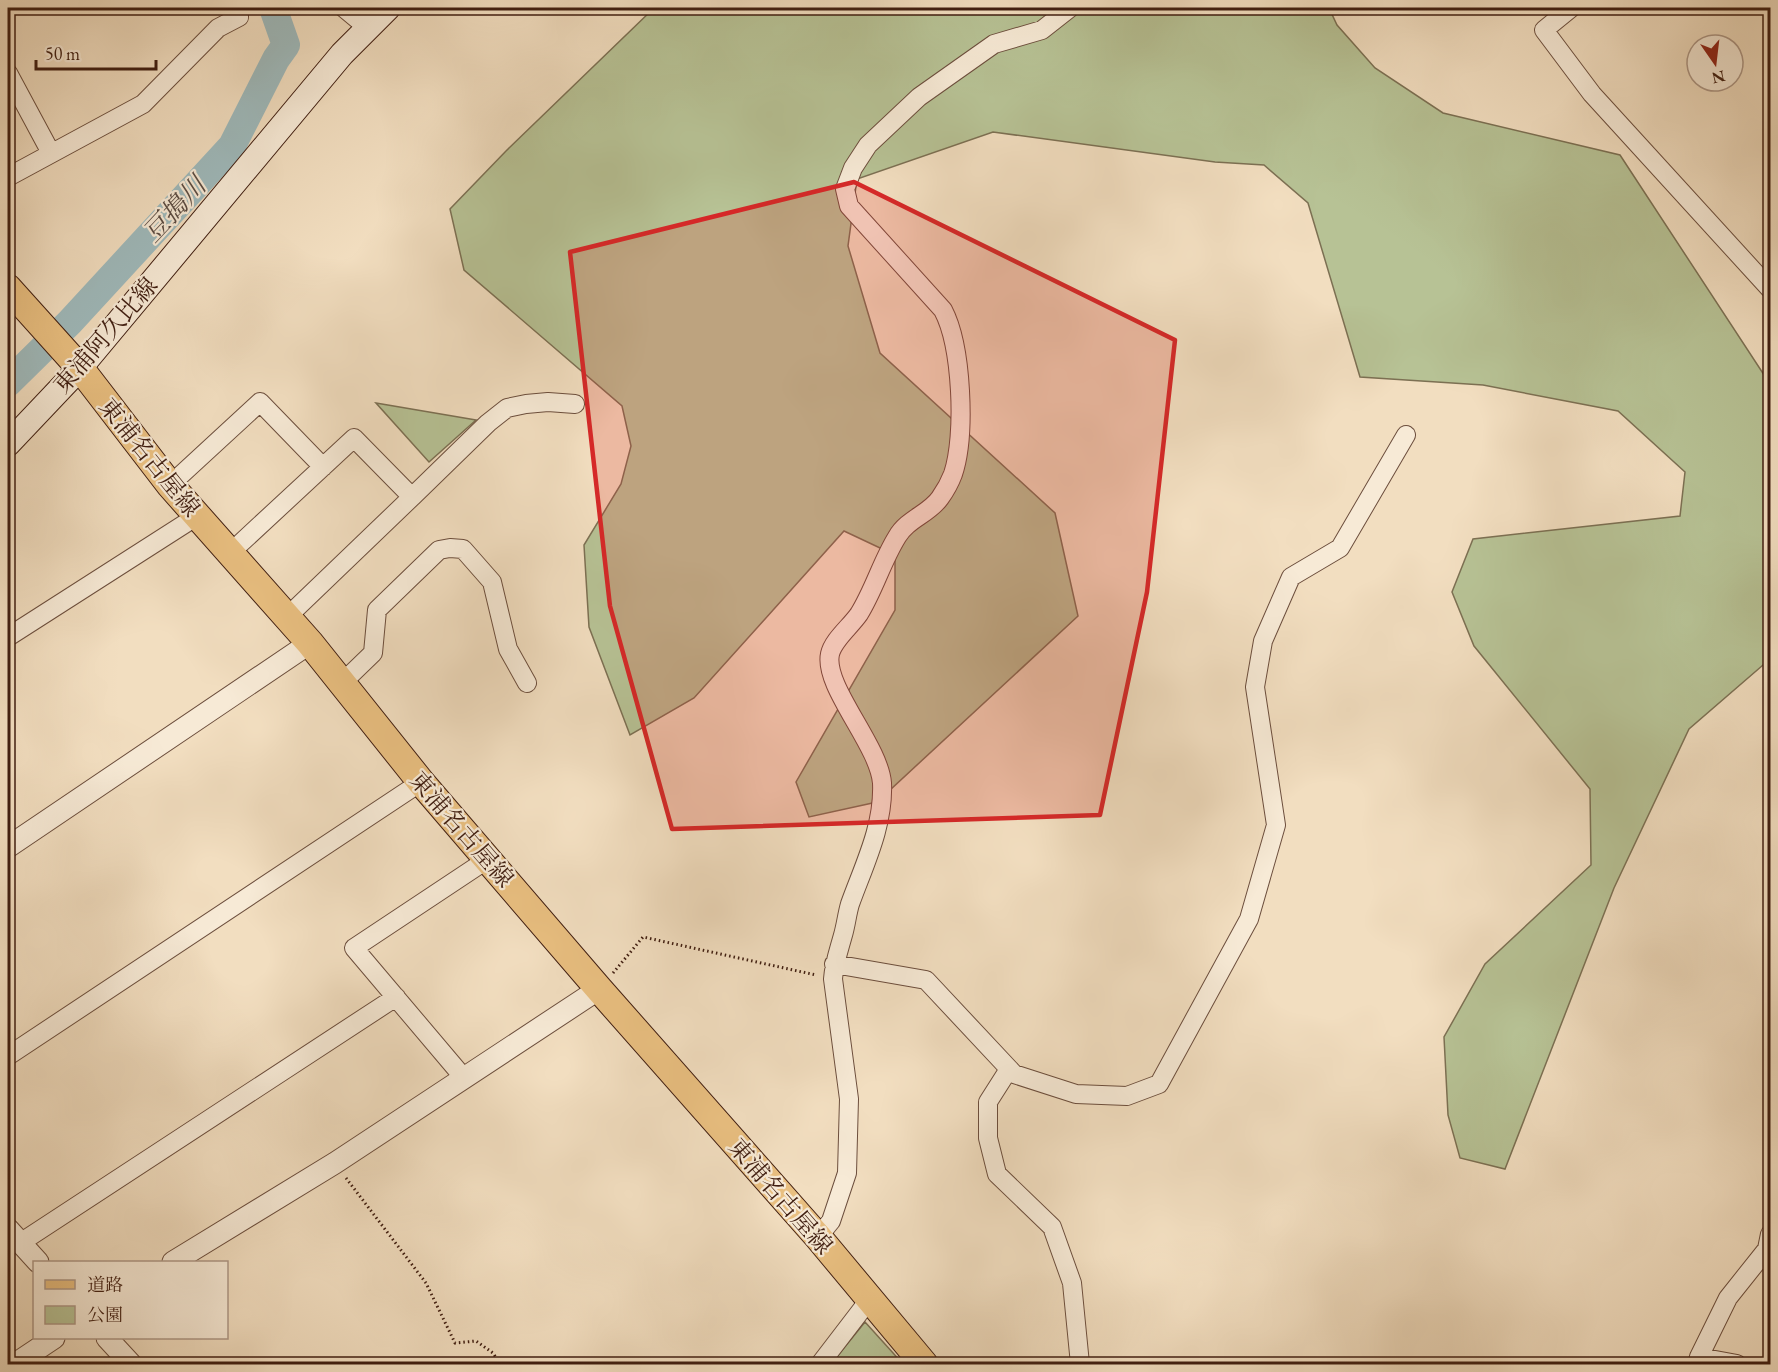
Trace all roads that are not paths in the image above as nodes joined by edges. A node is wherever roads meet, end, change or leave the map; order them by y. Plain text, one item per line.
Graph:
1 (237, 8) edge
2 (344, 8) edge
3 (388, 8) edge
4 (1070, 8) edge
5 (1571, 8) edge
6 (368, 28) junction
7 (8, 73) edge
8 (51, 153) junction
9 (8, 177) edge
10 (8, 288) edge
11 (1770, 289) edge
12 (80, 368) junction
13 (575, 404) dead end
14 (1406, 435) dead end
15 (8, 444) edge
16 (323, 467) junction
17 (170, 485) junction
18 (412, 497) junction
19 (197, 516) junction
20 (230, 553) junction
21 (287, 617) junction
22 (8, 637) edge
23 (310, 642) junction
24 (342, 683) junction
25 (527, 683) dead end
26 (421, 782) junction
27 (8, 847) edge
28 (488, 859) junction
29 (833, 972) junction
30 (599, 989) junction
31 (396, 997) junction
32 (8, 1056) edge
33 (1009, 1069) junction
34 (464, 1078) junction
35 (1770, 1234) edge
36 (14, 1236) edge
37 (818, 1237) junction
38 (36, 1261) edge
39 (176, 1261) edge
40 (869, 1300) junction
41 (53, 1339) edge
42 (108, 1339) edge
43 (1698, 1361) edge
44 (15, 1365) edge
45 (131, 1365) edge
46 (820, 1365) edge
47 (924, 1365) edge
48 (1080, 1365) edge
49 (1737, 1365) edge

1 - 8 street
2 - 6 street
3 - 6 main road, 東浦阿久比線
4 - 29 street
5 - 11 street
6 - 12 main road, 東浦阿久比線
7 - 8 street
8 - 9 street
10 - 12 main road, 東浦名古屋線
12 - 15 main road, 東浦阿久比線
12 - 17 main road, 東浦名古屋線
13 - 18 street
14 - 33 street
16 - 17 street
16 - 18 street
16 - 20 street
17 - 19 main road, 東浦名古屋線
18 - 21 street
19 - 20 main road, 東浦名古屋線
19 - 22 street
20 - 21 main road, 東浦名古屋線
21 - 23 main road, 東浦名古屋線
23 - 24 main road, 東浦名古屋線
23 - 27 street
24 - 25 street
24 - 26 main road, 東浦名古屋線
26 - 28 main road, 東浦名古屋線
26 - 32 street
28 - 30 main road, 東浦名古屋線
28 - 31 street
29 - 33 street
29 - 37 street
30 - 34 street
30 - 37 main road, 東浦名古屋線
31 - 34 street
31 - 36 street
33 - 48 street
34 - 39 street
35 - 43 street
36 - 38 street
37 - 40 main road, 東浦名古屋線
40 - 46 street
40 - 47 main road, 東浦名古屋線
41 - 44 street
42 - 45 street
43 - 49 street

